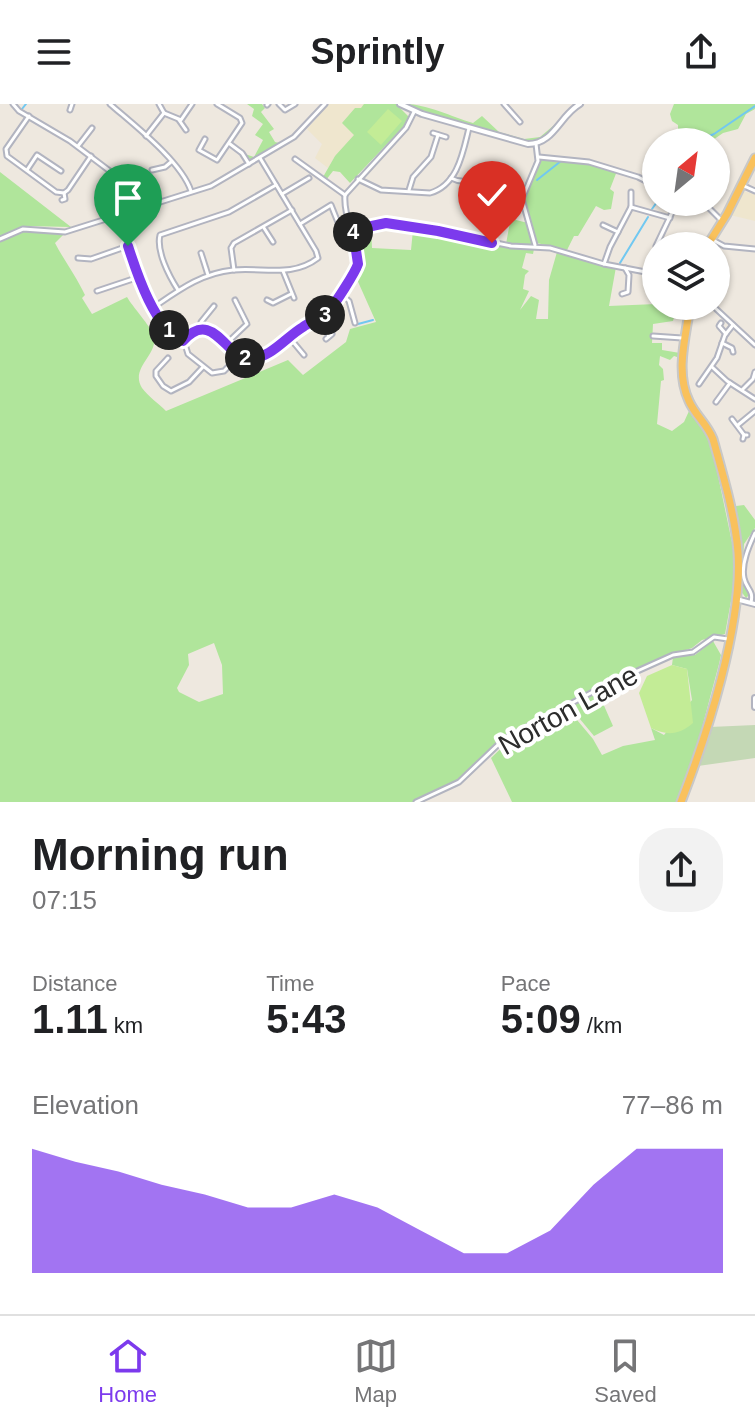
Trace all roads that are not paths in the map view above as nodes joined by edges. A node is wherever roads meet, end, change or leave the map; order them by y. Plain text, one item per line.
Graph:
1 (13, 104) edge
2 (72, 104) edge
3 (110, 104) edge
4 (159, 104) edge
5 (192, 104) edge
6 (217, 104) edge
7 (279, 104) edge
8 (295, 104) edge
9 (400, 104) edge
10 (504, 104) edge
11 (580, 104) edge
12 (323, 105) edge
13 (70, 110) dead end
14 (414, 112) junction
15 (164, 113) junction
16 (29, 116) junction
17 (179, 120) junction
18 (520, 122) dead end
19 (92, 128) dead end
20 (469, 128) junction
21 (186, 130) dead end
22 (146, 136) junction
23 (446, 137) dead end
24 (205, 139) dead end
25 (229, 144) junction
26 (536, 144) junction
27 (78, 146) junction
28 (91, 156) junction
29 (539, 157) junction
30 (260, 158) junction
31 (755, 158) edge
32 (171, 162) junction
33 (297, 162) dead end
34 (249, 164) junction
35 (27, 170) junction
36 (152, 170) dead end
37 (496, 170) dead end
38 (61, 171) dead end
39 (115, 175) junction
40 (495, 176) junction
41 (309, 178) dead end
42 (451, 178) junction
43 (358, 179) junction
44 (474, 179) junction
45 (642, 179) edge
46 (276, 185) junction
47 (741, 185) junction
48 (494, 186) dead end
49 (100, 190) dead end
50 (409, 190) junction
51 (191, 191) junction
52 (755, 191) edge
53 (631, 192) dead end
54 (64, 193) junction
55 (282, 194) junction
56 (345, 195) junction
57 (65, 199) dead end
58 (138, 207) junction
59 (631, 207) junction
60 (292, 210) junction
61 (468, 212) dead end
62 (118, 214) junction
63 (718, 216) edge
64 (670, 218) joint
65 (723, 221) junction
66 (300, 224) junction
67 (602, 224) dead end
68 (264, 227) junction
69 (353, 230) junction
70 (618, 232) junction
71 (663, 232) edge
72 (716, 232) edge
73 (347, 236) dead end
74 (0, 239) edge
75 (273, 242) dead end
76 (535, 245) junction
77 (128, 246) junction
78 (730, 247) edge
79 (755, 249) edge
80 (200, 252) dead end
81 (78, 258) dead end
82 (604, 264) junction
83 (625, 268) junction
84 (234, 270) junction
85 (283, 271) junction
86 (642, 271) edge
87 (208, 275) junction
88 (139, 277) junction
89 (178, 290) junction
90 (97, 291) dead end
91 (340, 293) junction
92 (622, 294) dead end
93 (267, 300) dead end
94 (235, 303) dead end
95 (273, 303) junction
96 (154, 307) junction
97 (271, 308) dead end
98 (213, 309) dead end
99 (319, 319) junction
100 (688, 320) edge
101 (728, 320) edge
102 (357, 321) dead end
103 (247, 324) junction
104 (719, 325) dead end
105 (733, 325) junction
106 (251, 328) dead end
107 (201, 331) junction
108 (726, 334) junction
109 (329, 336) dead end
110 (653, 336) dead end
111 (289, 337) junction
112 (686, 339) junction
113 (184, 341) junction
114 (227, 343) junction
115 (722, 343) junction
116 (755, 345) edge
117 (733, 349) dead end
118 (240, 355) junction
119 (304, 355) dead end
120 (167, 360) dead end
121 (203, 367) junction
122 (712, 367) junction
123 (755, 374) edge
124 (728, 382) junction
125 (700, 384) dead end
126 (742, 390) junction
127 (755, 399) edge
128 (716, 402) dead end
129 (755, 411) edge
130 (732, 419) dead end
131 (738, 425) junction
132 (745, 436) dead end
133 (755, 533) edge
134 (736, 599) junction
135 (753, 603) edge
136 (728, 639) junction
137 (755, 698) edge
138 (755, 707) edge
139 (416, 802) edge
140 (681, 802) edge

1 - 16 street
2 - 13 street
3 - 22 street
4 - 15 street
5 - 17 street
6 - 25 street
7 - 8 street
9 - 14 street
10 - 18 street
11 - 26 street
12 - 30 street
14 - 20 street
14 - 43 street
15 - 17 street
15 - 22 street
16 - 27 street
16 - 35 street
17 - 21 street
19 - 27 street
20 - 26 street
20 - 42 street
22 - 32 street
23 - 50 street
24 - 25 street
25 - 34 street
26 - 29 street
27 - 28 street
28 - 39 street
28 - 54 street
29 - 45 street
29 - 76 street
30 - 34 street
30 - 46 street
31 - 47 highway
32 - 36 street
32 - 51 street
33 - 56 street
34 - 51 street
35 - 38 street
35 - 54 street
37 - 40 street
39 - 49 street
39 - 58 street
40 - 44 street
40 - 48 street
41 - 55 street
42 - 44 street
42 - 50 street
43 - 50 street
43 - 56 street
44 - 61 street
46 - 55 street
46 - 89 street
47 - 52 street
47 - 65 highway
51 - 58 street
53 - 59 street
54 - 57 street
55 - 60 street
56 - 69 street
58 - 62 street
59 - 64 street
59 - 70 street
60 - 66 street
60 - 68 street
62 - 74 street
62 - 77 street
63 - 65 street
64 - 71 street
65 - 72 highway
66 - 73 street
66 - 85 street
67 - 70 street
68 - 75 street
68 - 84 street
69 - 76 street
69 - 91 street
70 - 82 street
76 - 82 street
77 - 81 street
77 - 88 street
78 - 79 street
80 - 87 street
82 - 83 street
83 - 86 street
83 - 92 street
84 - 85 street
84 - 87 street
85 - 95 street
87 - 89 street
88 - 90 street
88 - 96 street
89 - 96 street
91 - 99 street
91 - 102 street
93 - 95 street
94 - 103 street
95 - 97 street
96 - 113 street
98 - 107 street
99 - 109 street
99 - 111 street
100 - 112 highway
101 - 105 street
103 - 106 street
103 - 114 street
104 - 108 street
105 - 108 street
105 - 116 street
107 - 113 street
107 - 114 street
108 - 115 street
110 - 112 street
111 - 118 street
111 - 119 street
112 - 134 highway
113 - 121 street
114 - 118 street
115 - 117 street
115 - 122 street
118 - 121 street
120 - 121 street
122 - 124 street
122 - 125 street
123 - 126 street
124 - 126 street
124 - 128 street
126 - 127 street
129 - 131 street
130 - 131 street
131 - 132 street
133 - 135 street
134 - 135 street
134 - 136 highway
136 - 139 street, Norton Lane
136 - 140 highway
137 - 138 street

